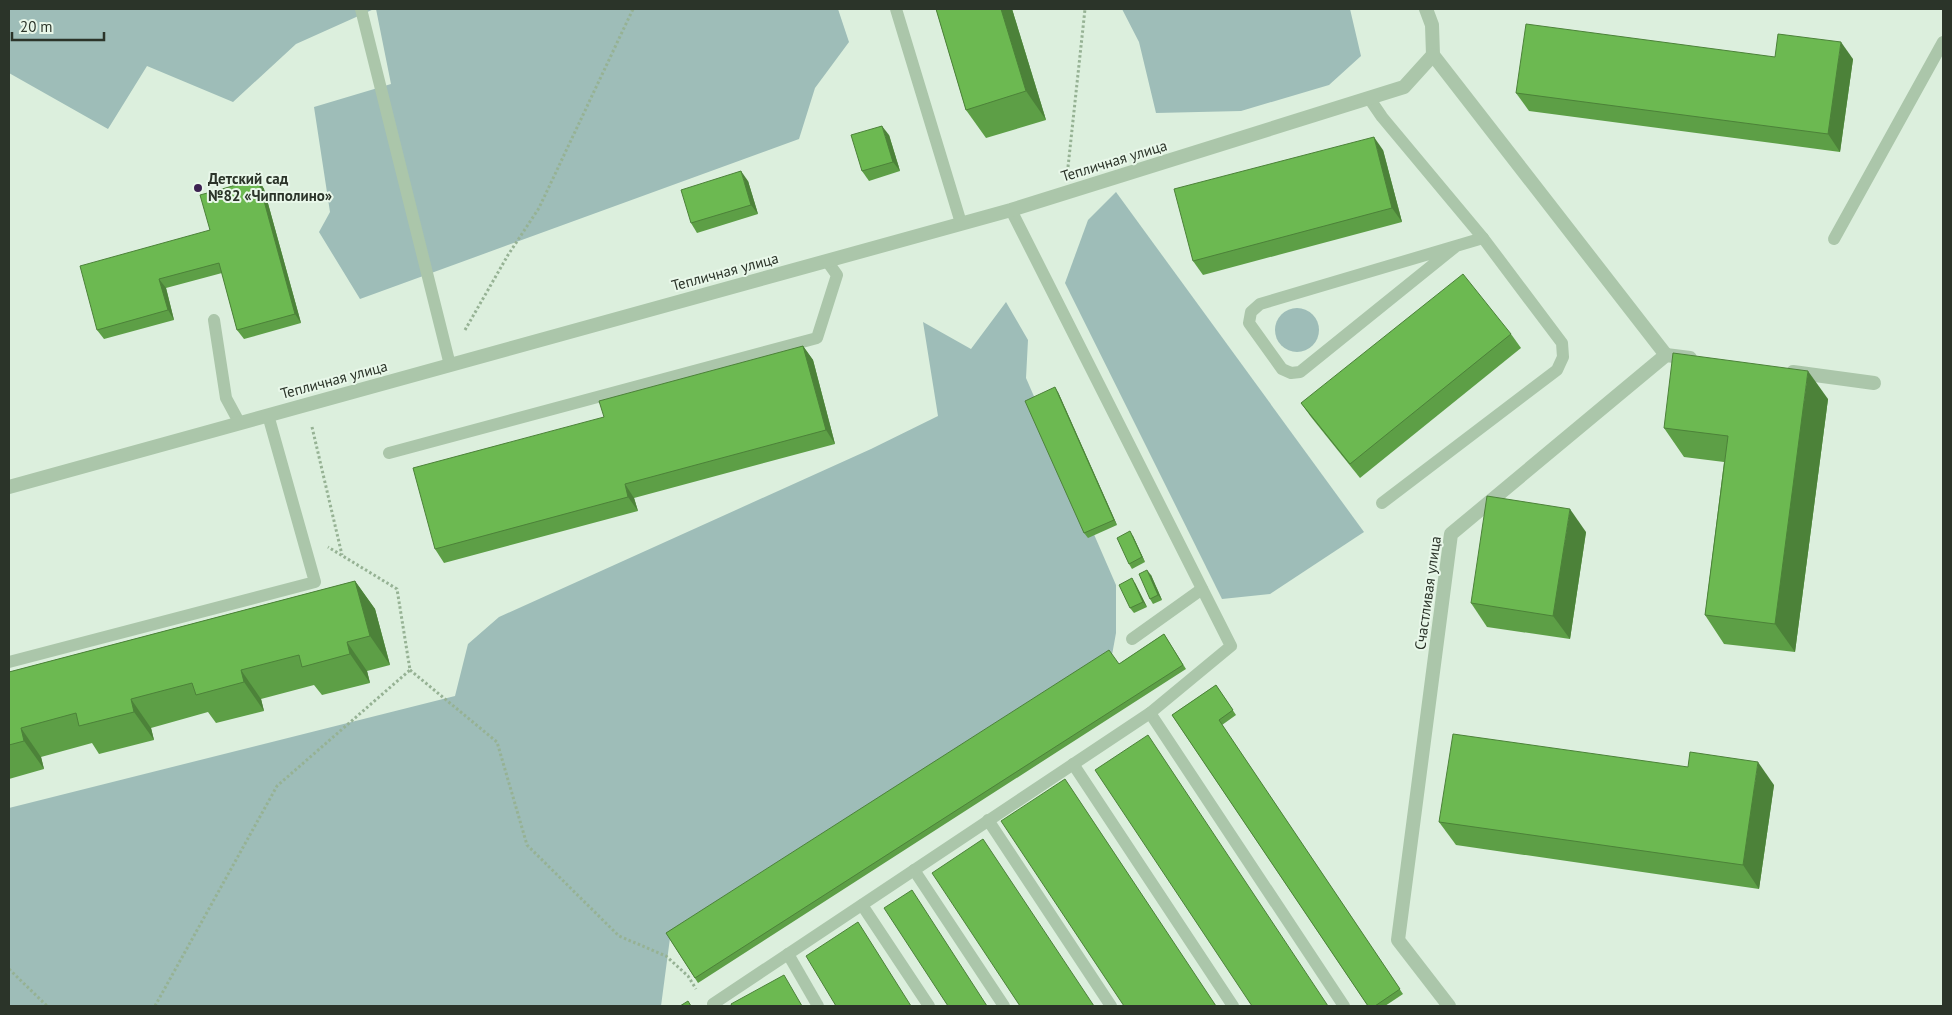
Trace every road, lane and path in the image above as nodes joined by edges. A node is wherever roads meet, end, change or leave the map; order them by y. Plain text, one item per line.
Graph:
1 (361, 9) edge
2 (633, 9) edge
3 (896, 9) edge
4 (1086, 9) edge
5 (1426, 9) edge
6 (1943, 42) edge
7 (1432, 55) junction
8 (1369, 98) junction
9 (1066, 193) junction
10 (1011, 210) junction
11 (961, 223) junction
12 (1483, 238) junction
13 (1834, 239) dead end
14 (1455, 247) junction
15 (827, 260) junction
16 (214, 320) dead end
17 (1666, 355) junction
18 (1706, 360) edge
19 (450, 364) junction
20 (1775, 370) edge
21 (1874, 383) dead end
22 (307, 404) junction
23 (268, 415) junction
24 (239, 422) junction
25 (389, 453) dead end
26 (9, 487) edge
27 (1382, 503) dead end
28 (300, 530) junction
29 (342, 555) junction
30 (1202, 589) junction
31 (1132, 639) dead end
32 (9, 662) edge
33 (410, 670) junction
34 (1150, 713) junction
35 (1073, 764) junction
36 (988, 820) junction
37 (914, 870) junction
38 (862, 904) junction
39 (788, 954) junction
40 (9, 969) edge
41 (697, 991) dead end
42 (47, 1006) edge
43 (155, 1006) edge
44 (714, 1006) edge
45 (818, 1006) edge
46 (929, 1006) edge
47 (1004, 1006) edge
48 (1112, 1006) edge
49 (1232, 1006) edge
50 (1344, 1006) edge
51 (1448, 1006) edge

1 - 19 lane
2 - 19 path
3 - 11 lane
4 - 9 path
5 - 7 street
6 - 13 lane
7 - 8 street, Тепличная улица
7 - 17 street
8 - 9 street, Тепличная улица
8 - 12 lane
9 - 10 street, Тепличная улица
10 - 11 street, Тепличная улица
10 - 30 lane
11 - 15 street, Тепличная улица
12 - 14 lane
12 - 27 lane
14 - 14 lane
15 - 19 street, Тепличная улица
15 - 25 lane
16 - 24 lane
17 - 18 street
17 - 51 street, Счастливая улица
19 - 22 street, Тепличная улица
20 - 21 street
22 - 23 street, Тепличная улица
22 - 29 path
23 - 24 street, Тепличная улица
23 - 28 lane
24 - 26 street, Тепличная улица
28 - 29 path
28 - 32 lane
29 - 33 path
30 - 31 lane
30 - 34 lane
33 - 41 path
33 - 43 path
34 - 35 lane
34 - 50 lane
35 - 36 lane
35 - 49 lane
36 - 37 lane
36 - 48 lane
37 - 38 lane
37 - 47 lane
38 - 39 lane
38 - 46 lane
39 - 44 lane
39 - 45 lane
40 - 42 path

